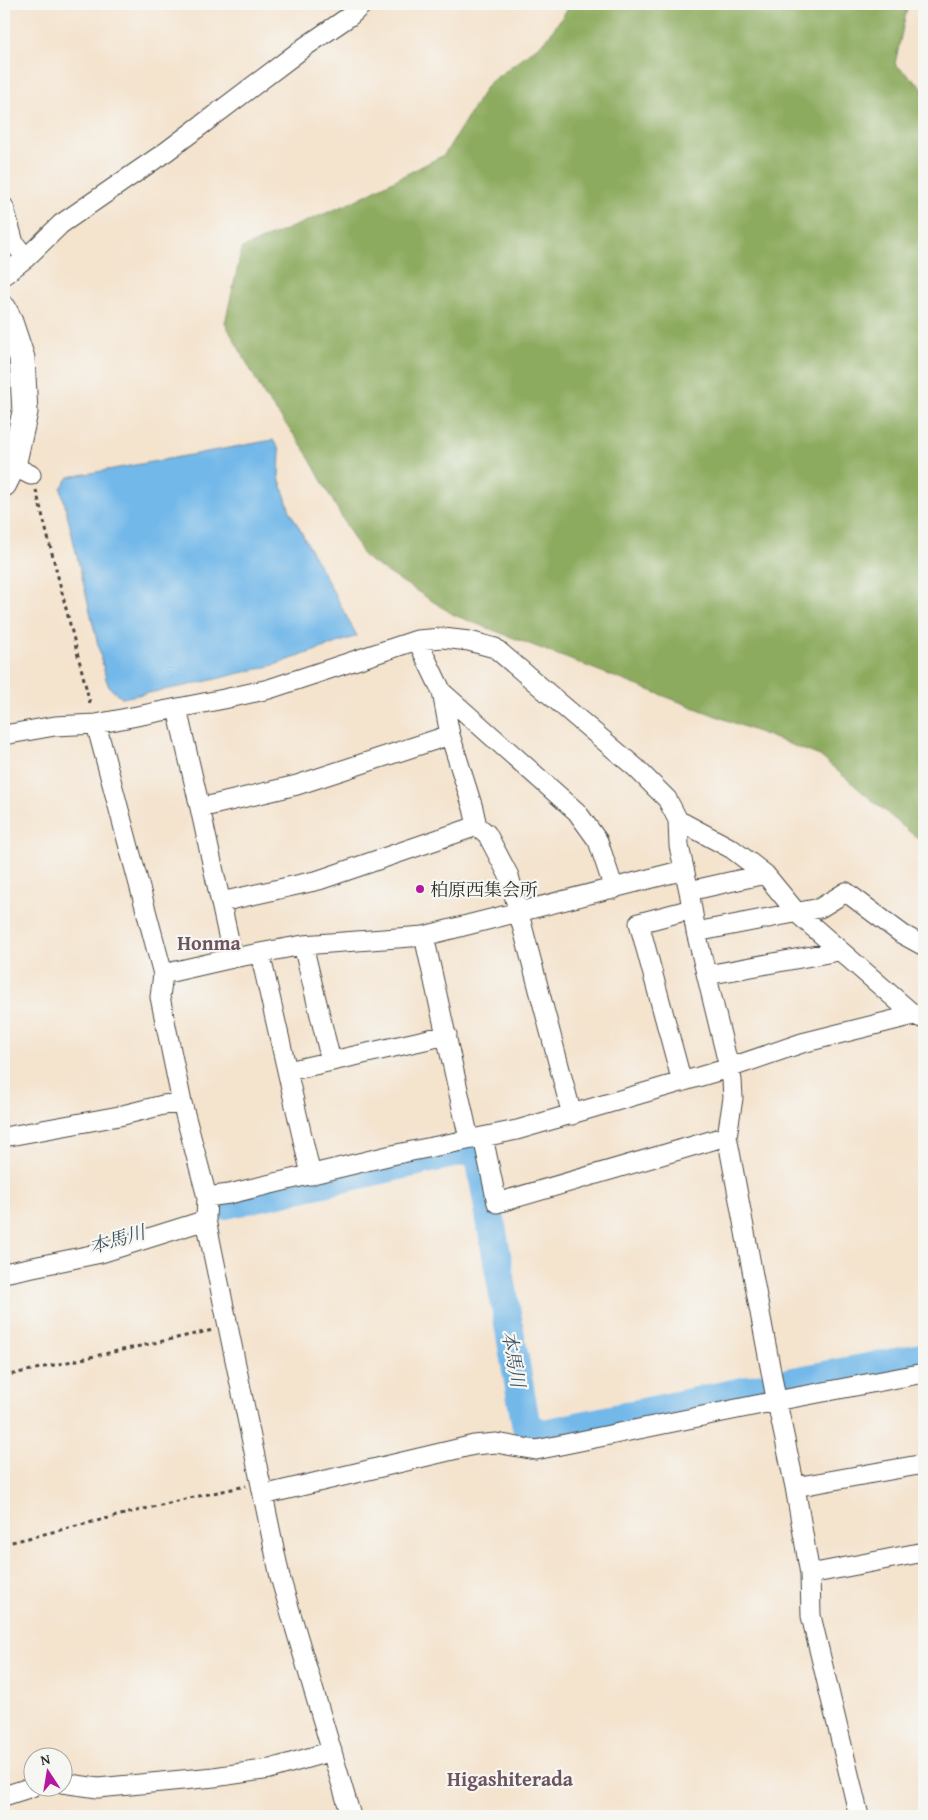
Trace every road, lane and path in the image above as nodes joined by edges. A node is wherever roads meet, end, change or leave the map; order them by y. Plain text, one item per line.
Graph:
1 (363, 4) edge
2 (4, 207) edge
3 (26, 258) junction
4 (4, 275) edge
5 (4, 309) edge
6 (16, 475) edge
7 (417, 640) junction
8 (442, 692) junction
9 (176, 709) junction
10 (96, 724) junction
11 (4, 735) edge
12 (450, 735) junction
13 (200, 808) junction
14 (678, 820) junction
15 (477, 826) junction
16 (684, 870) junction
17 (765, 874) junction
18 (614, 889) junction
19 (689, 891) junction
20 (221, 902) junction
21 (692, 910) junction
22 (520, 912) junction
23 (797, 913) junction
24 (696, 932) junction
25 (424, 936) junction
26 (303, 945) junction
27 (924, 946) edge
28 (839, 951) junction
29 (260, 953) junction
30 (233, 958) junction
31 (163, 974) junction
32 (707, 975) junction
33 (919, 1017) edge
34 (446, 1035) junction
35 (331, 1062) junction
36 (729, 1068) junction
37 (288, 1071) junction
38 (682, 1082) junction
39 (182, 1102) junction
40 (572, 1114) junction
41 (726, 1136) junction
42 (4, 1137) edge
43 (476, 1138) junction
44 (311, 1175) junction
45 (206, 1209) junction
46 (4, 1273) edge
47 (229, 1327) junction
48 (924, 1373) edge
49 (4, 1376) edge
50 (775, 1390) junction
51 (924, 1464) edge
52 (795, 1487) junction
53 (262, 1489) junction
54 (4, 1544) edge
55 (924, 1552) edge
56 (810, 1574) junction
57 (332, 1751) junction
58 (72, 1784) edge
59 (22, 1790) edge
60 (4, 1796) edge
61 (351, 1816) edge
62 (859, 1816) edge

1 - 3 street
2 - 3 street
3 - 4 street
5 - 6 main road
6 - 10 path
7 - 8 street
7 - 9 street
7 - 14 street
8 - 12 street
8 - 18 street
9 - 10 street
9 - 13 street
10 - 11 street
10 - 31 street
12 - 13 street
12 - 15 street
13 - 20 street
14 - 16 street
14 - 17 street
15 - 20 street
15 - 22 street
16 - 18 street
16 - 19 street
17 - 19 street
17 - 23 street
18 - 22 street
19 - 21 street
20 - 30 street
21 - 24 street
21 - 38 street
22 - 25 street
22 - 40 street
23 - 24 street
23 - 27 street
23 - 28 street
24 - 32 street
25 - 26 street
25 - 34 street
26 - 29 street
26 - 35 street
28 - 32 street
28 - 33 street
29 - 30 street
29 - 37 street
30 - 31 street
31 - 39 street
32 - 36 street
33 - 36 street
34 - 35 street
34 - 43 street
35 - 37 street
36 - 38 street
36 - 41 street
37 - 44 street
38 - 40 street
39 - 42 street
39 - 45 street
40 - 43 street
41 - 43 street
41 - 50 street
43 - 44 street
44 - 45 street
45 - 46 street
45 - 47 street
47 - 49 path
47 - 53 street
48 - 50 street
50 - 52 street
50 - 53 street
51 - 52 street
52 - 56 street
53 - 54 path
53 - 57 street
55 - 56 street
56 - 62 street
57 - 58 street
57 - 61 street
59 - 60 street

